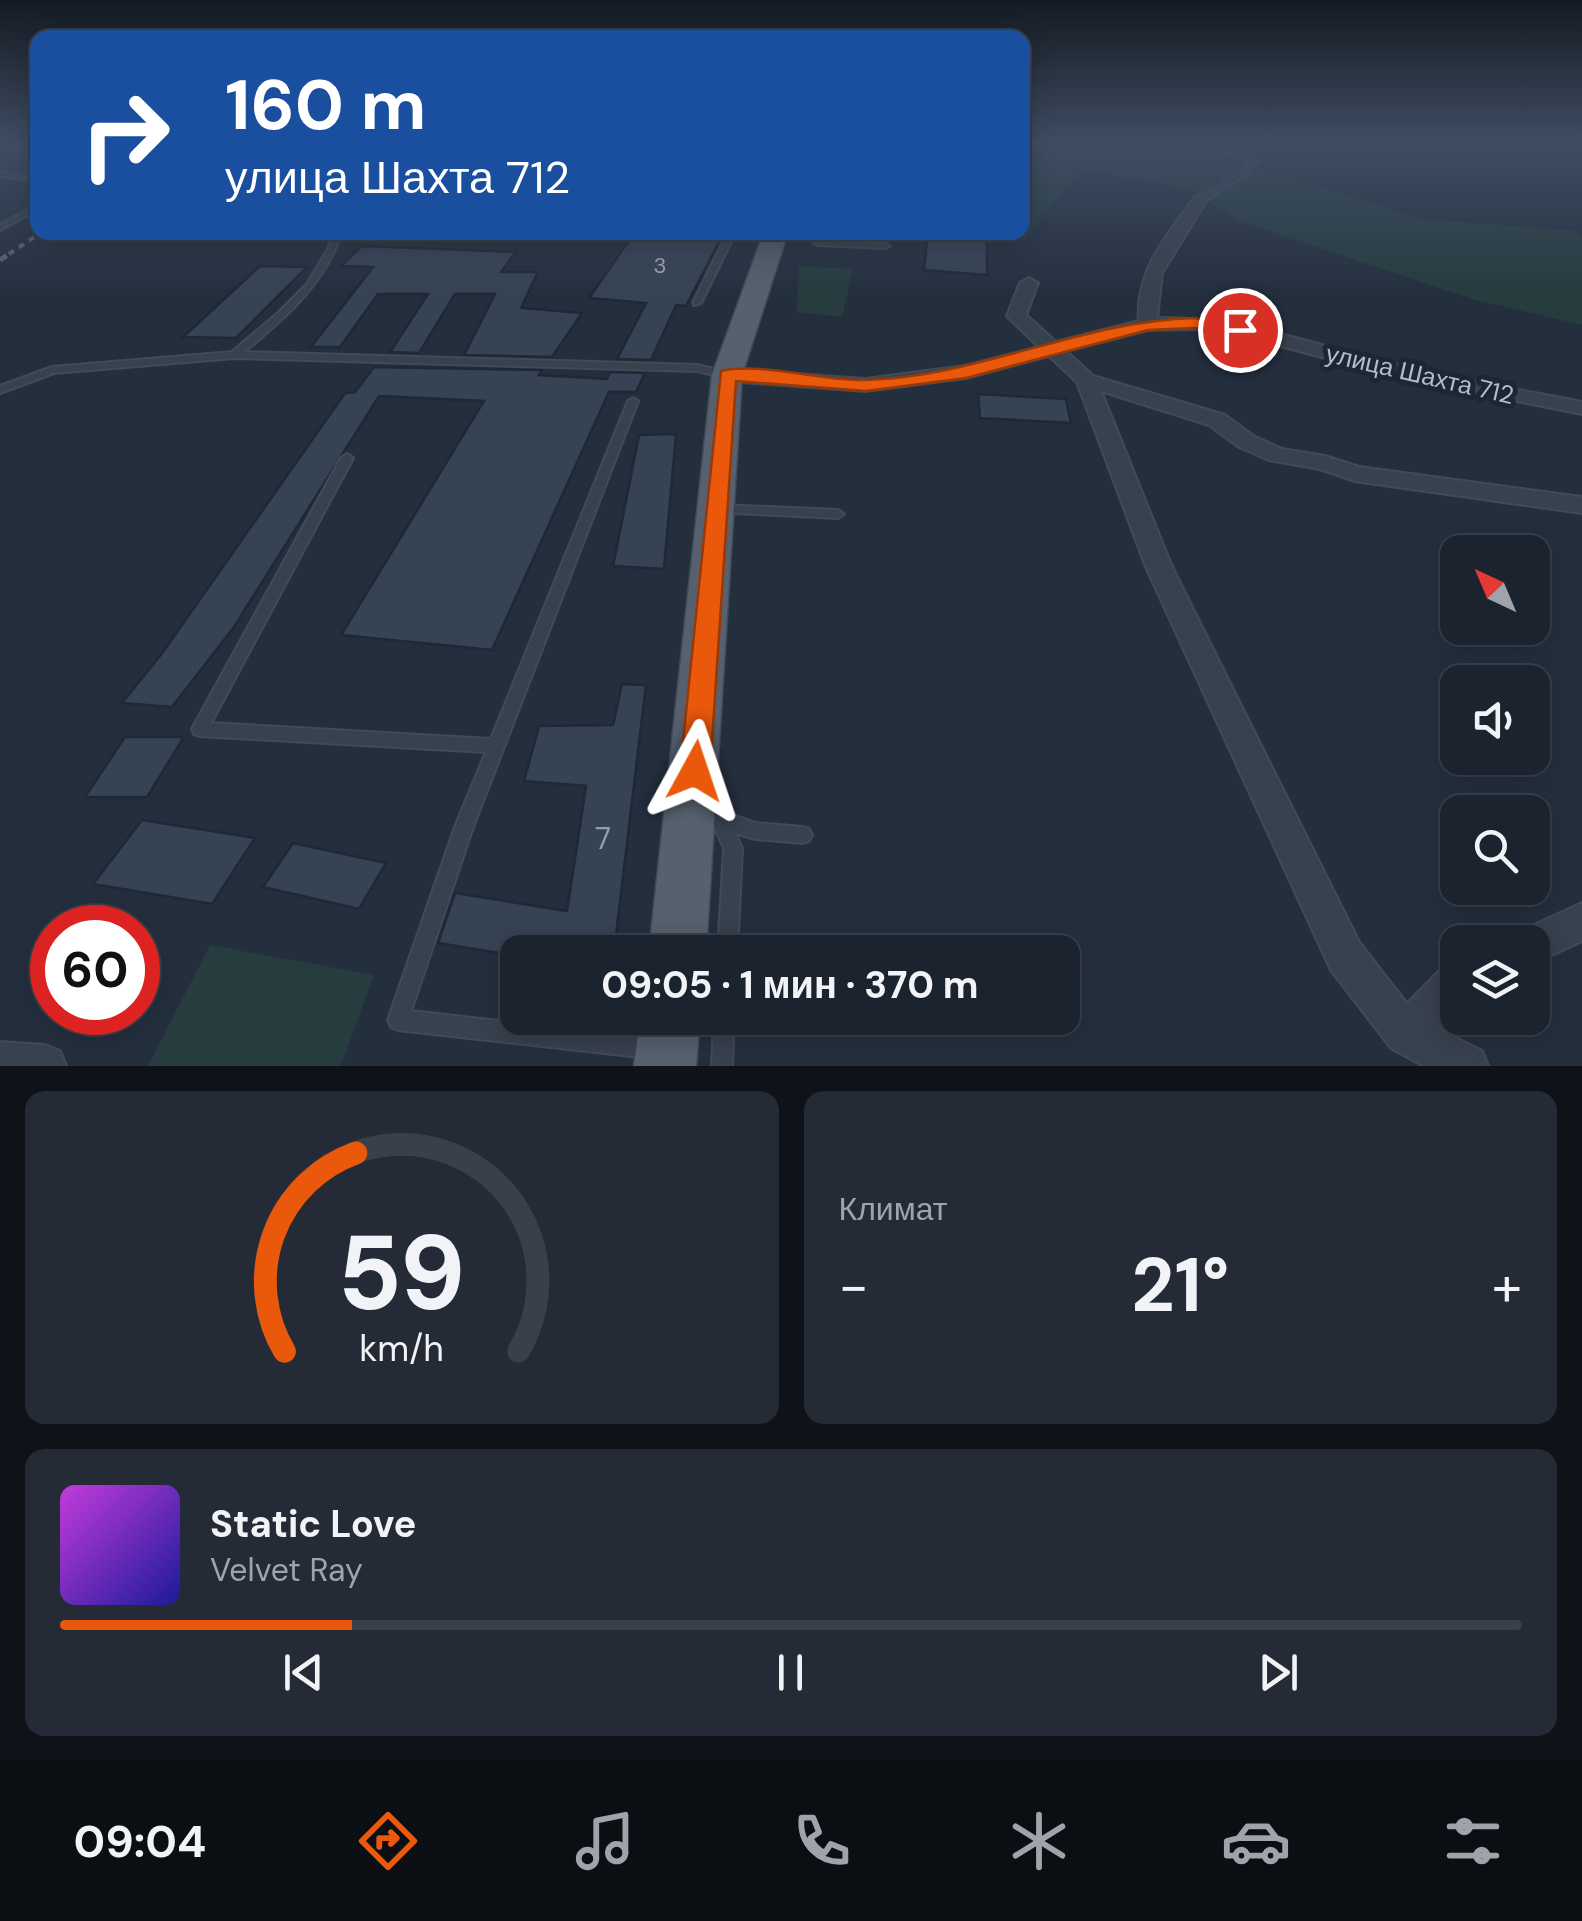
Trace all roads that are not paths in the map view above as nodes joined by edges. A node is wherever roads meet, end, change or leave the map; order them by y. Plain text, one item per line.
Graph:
1 (1210, 194) edge
2 (1200, 200) joint
3 (30, 211) edge
4 (0, 228) edge
5 (336, 240) edge
6 (728, 240) edge
7 (773, 240) edge
8 (819, 240) edge
9 (886, 240) edge
10 (886, 246) junction
11 (885, 257) dead end
12 (1029, 283) dead end
13 (697, 303) dead end
14 (1148, 324) junction
15 (1054, 352) junction
16 (235, 356) junction
17 (727, 374) junction
18 (1086, 380) junction
19 (0, 390) edge
20 (633, 401) dead end
21 (1582, 408) edge
22 (347, 458) dead end
23 (1582, 504) edge
24 (717, 509) junction
25 (838, 514) dead end
26 (496, 746) junction
27 (706, 814) junction
28 (803, 835) dead end
29 (1582, 922) edge
30 (680, 935) edge
31 (729, 935) edge
32 (1550, 937) edge
33 (1440, 998) edge
34 (1405, 1034) junction
35 (701, 1035) edge
36 (681, 1050) edge
37 (0, 1063) edge
38 (44, 1066) edge
39 (1466, 1066) edge

1 - 2 lane
2 - 14 street
3 - 4 lane
5 - 16 lane
6 - 13 lane
7 - 17 main road
8 - 10 lane
9 - 10 lane
10 - 11 lane
12 - 15 street
14 - 15 street, улица Шахта 712
14 - 21 street, улица Шахта 712
15 - 17 street, улица Шахта 712
15 - 18 street
16 - 17 lane
16 - 19 lane
17 - 24 main road
18 - 23 street
18 - 34 street
20 - 26 lane
22 - 26 lane
24 - 25 lane
24 - 27 main road
26 - 36 lane
27 - 28 lane
27 - 30 main road
27 - 31 lane
29 - 32 street
33 - 34 street
34 - 39 street
35 - 36 lane
37 - 38 street

